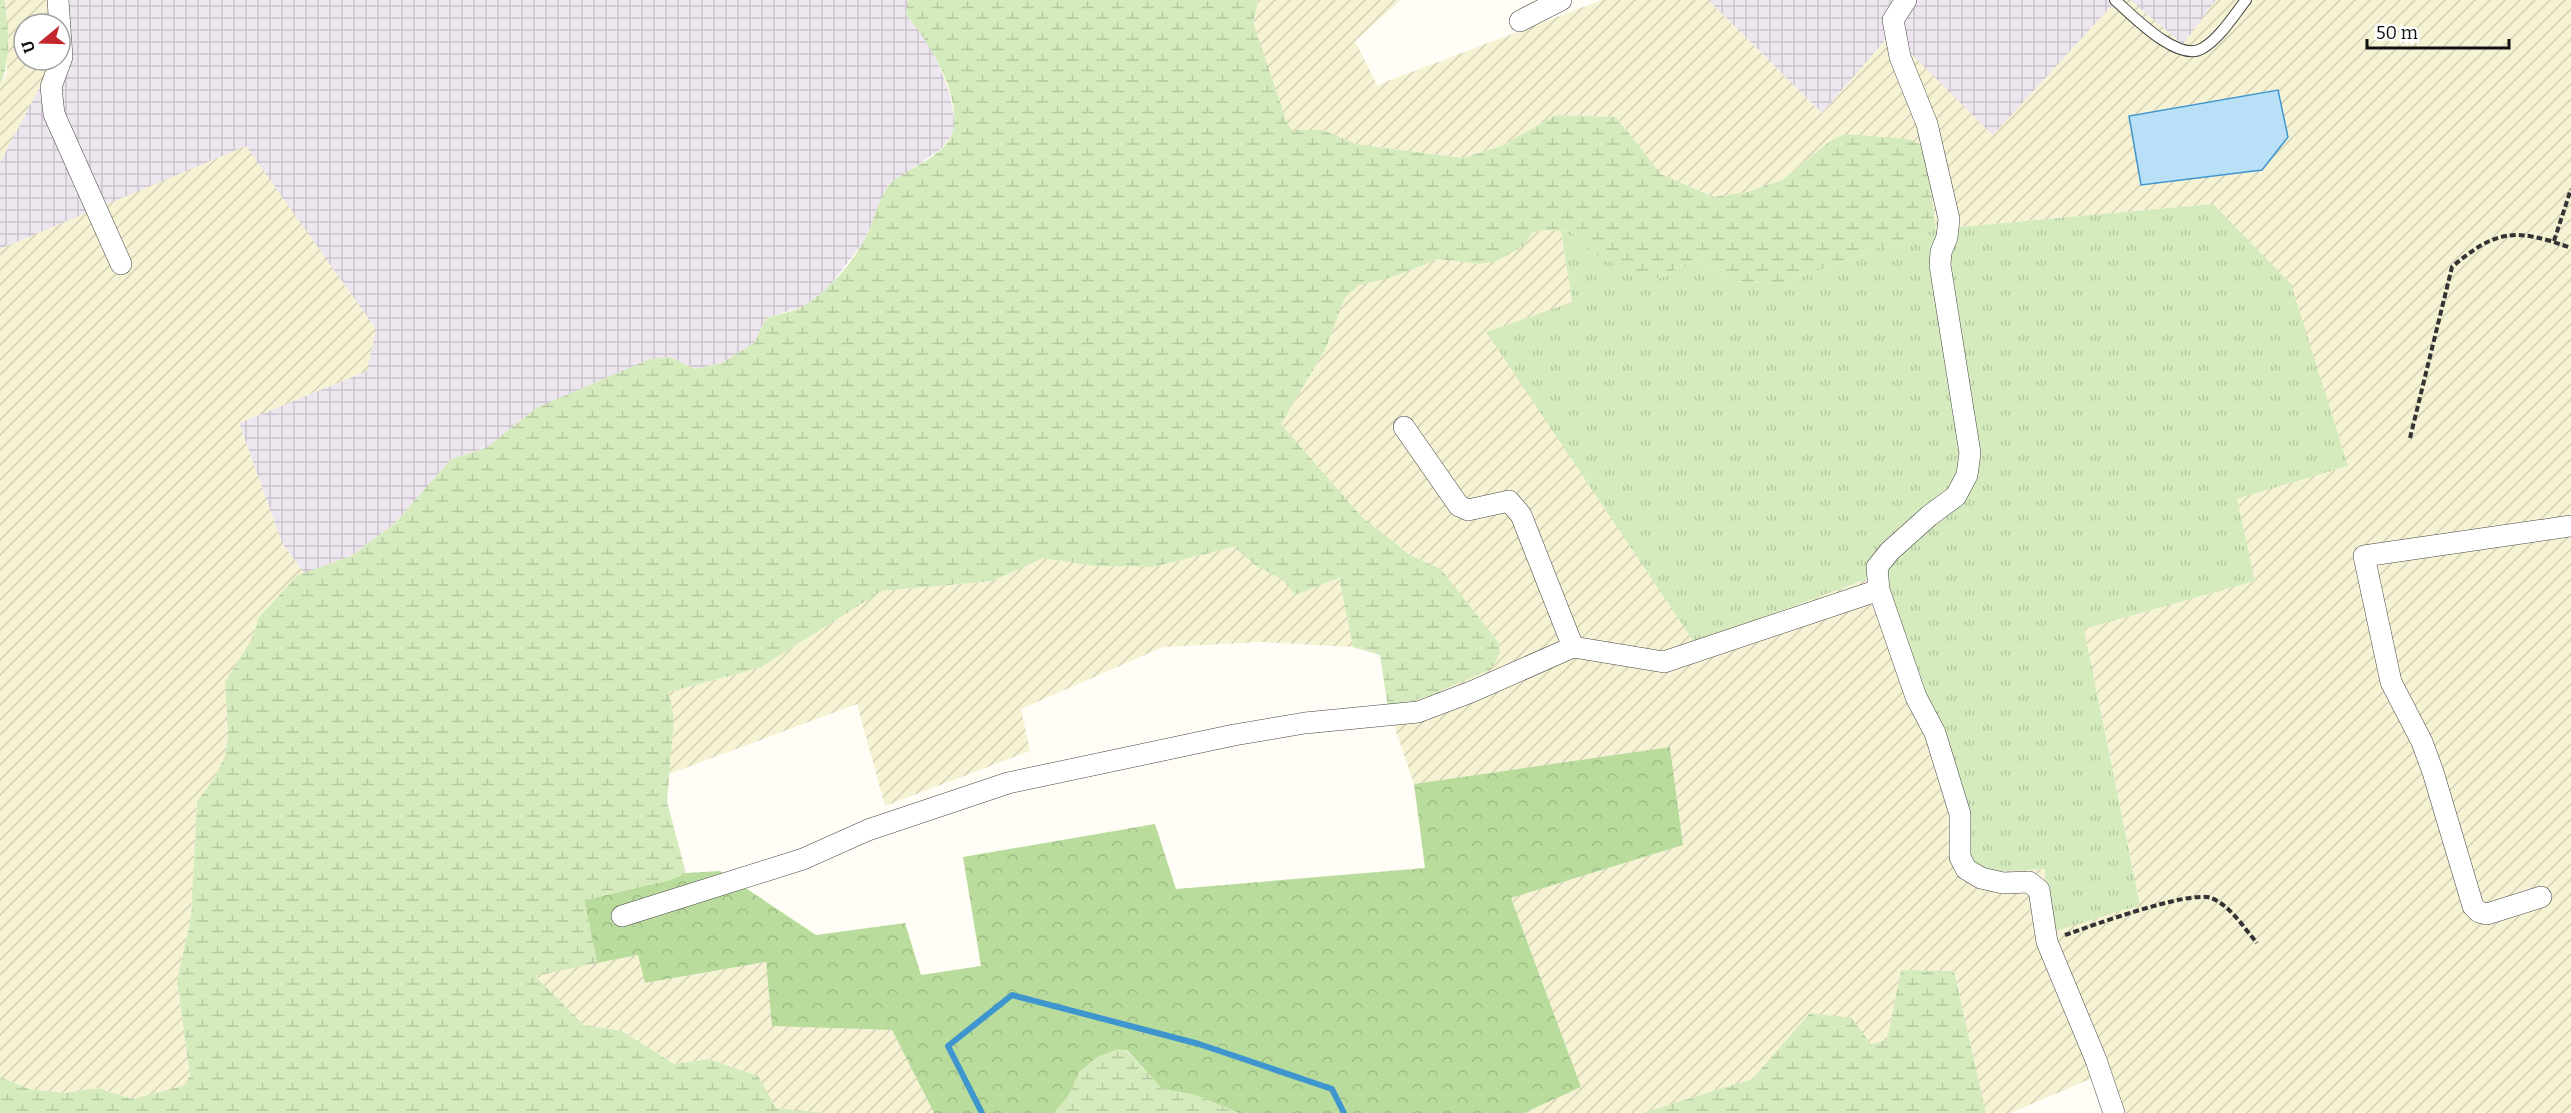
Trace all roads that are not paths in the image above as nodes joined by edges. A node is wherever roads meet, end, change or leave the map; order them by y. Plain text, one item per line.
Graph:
1 (58, 0) edge
2 (1561, 0) edge
3 (1906, 0) edge
4 (2115, 0) edge
5 (2246, 0) edge
6 (1520, 21) dead end
7 (121, 264) dead end
8 (1404, 427) dead end
9 (2571, 526) edge
10 (1879, 590) junction
11 (1574, 647) junction
12 (2541, 897) dead end
13 (622, 916) dead end
14 (2114, 1113) edge

1 - 7 street
2 - 6 street
3 - 10 street
4 - 5 lane
8 - 11 street
9 - 12 street
10 - 11 street
10 - 14 street
11 - 13 street

